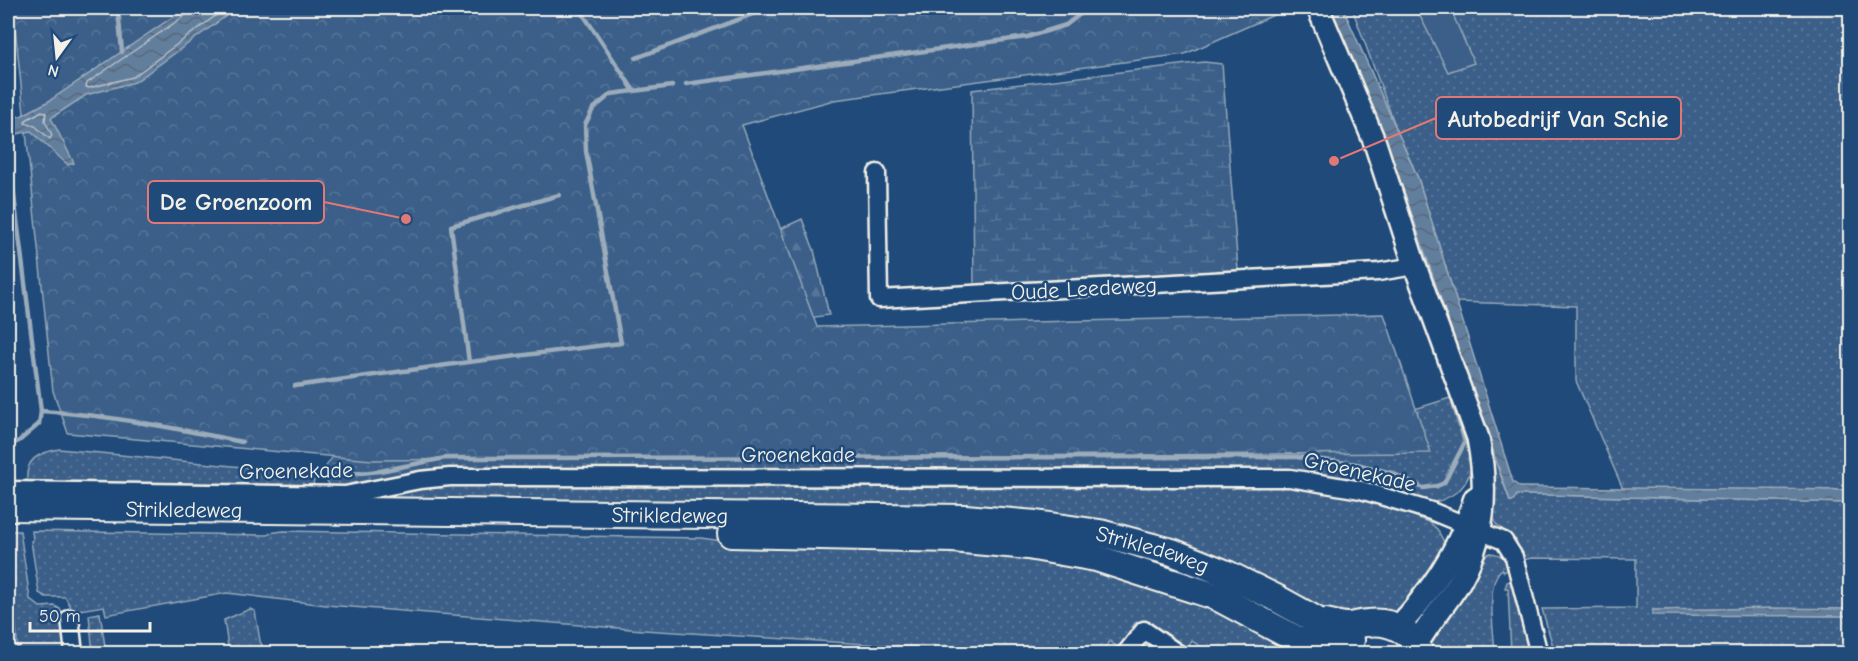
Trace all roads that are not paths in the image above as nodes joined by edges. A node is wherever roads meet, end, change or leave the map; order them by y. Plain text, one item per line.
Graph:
1 (1318, 8) edge
2 (877, 173) dead end
3 (1415, 266) junction
4 (8, 490) edge
5 (8, 507) edge
6 (8, 522) edge
7 (1473, 528) junction
8 (70, 618) dead end
9 (1392, 632) junction
10 (1347, 640) edge
11 (1302, 646) edge
12 (1415, 650) edge
13 (74, 654) edge
14 (1125, 654) edge
15 (1179, 654) edge
16 (1326, 654) edge
17 (1539, 654) edge

1 - 3 street
2 - 3 street, Oude Leedeweg
3 - 7 street
4 - 7 street, Groenekade
5 - 10 main road, Strikledeweg
6 - 11 main road, Strikledeweg
7 - 9 street
7 - 12 street
7 - 17 street
8 - 13 street
9 - 10 main road, Strikledeweg
9 - 12 main road
11 - 16 main road, Strikledeweg
14 - 15 street

